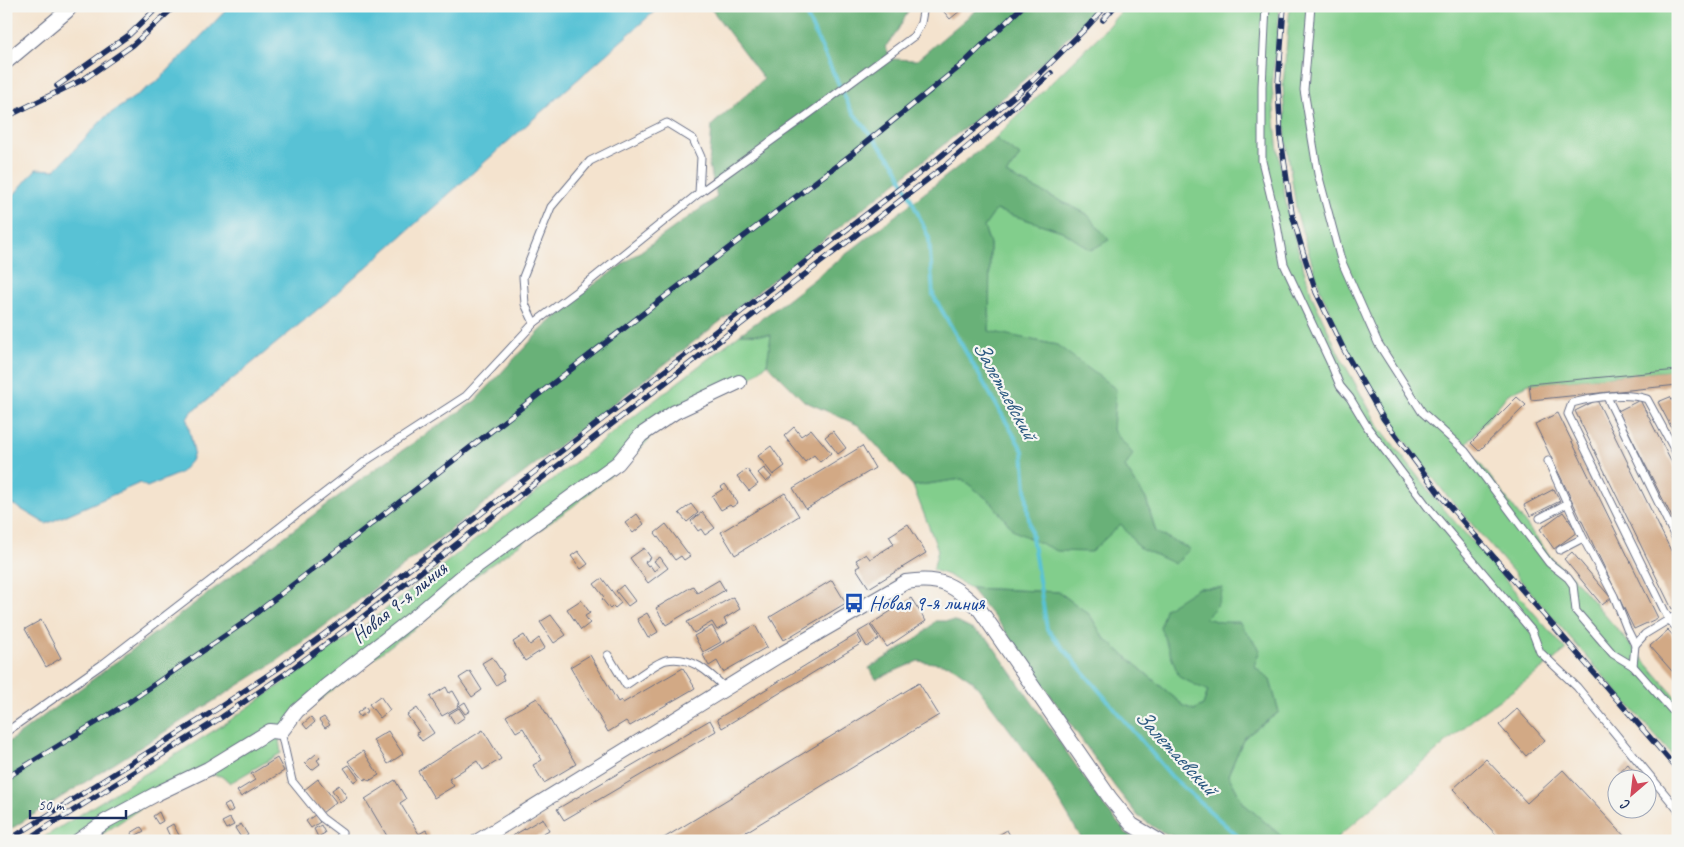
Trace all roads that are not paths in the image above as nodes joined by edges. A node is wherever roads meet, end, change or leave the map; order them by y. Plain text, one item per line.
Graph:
1 (71, 6) edge
2 (924, 6) edge
3 (1266, 6) edge
4 (1311, 6) edge
5 (6, 62) edge
6 (699, 192) junction
7 (534, 323) junction
8 (739, 382) dead end
9 (1607, 397) junction
10 (1678, 456) edge
11 (1548, 460) dead end
12 (1568, 503) junction
13 (1540, 518) dead end
14 (1583, 538) junction
15 (1678, 542) edge
16 (1560, 550) dead end
17 (1678, 614) edge
18 (1670, 620) junction
19 (1678, 629) edge
20 (1635, 645) junction
21 (608, 655) dead end
22 (1633, 666) junction
23 (726, 689) junction
24 (1678, 717) edge
25 (6, 732) edge
26 (281, 732) junction
27 (1678, 810) edge
28 (78, 841) edge
29 (338, 841) edge
30 (478, 841) edge
31 (1159, 841) edge

1 - 5 street
2 - 6 lane
3 - 27 lane
4 - 22 lane
6 - 7 lane
6 - 7 lane
7 - 25 lane
8 - 26 street, Новая 9-я линия
9 - 10 lane
9 - 15 lane
9 - 18 lane
11 - 12 lane
12 - 13 lane
12 - 14 lane
14 - 16 lane
14 - 20 lane
17 - 18 lane
18 - 19 lane
18 - 20 lane
20 - 22 lane
21 - 23 lane
22 - 24 lane
23 - 30 street
23 - 31 street
26 - 28 street
26 - 29 lane

